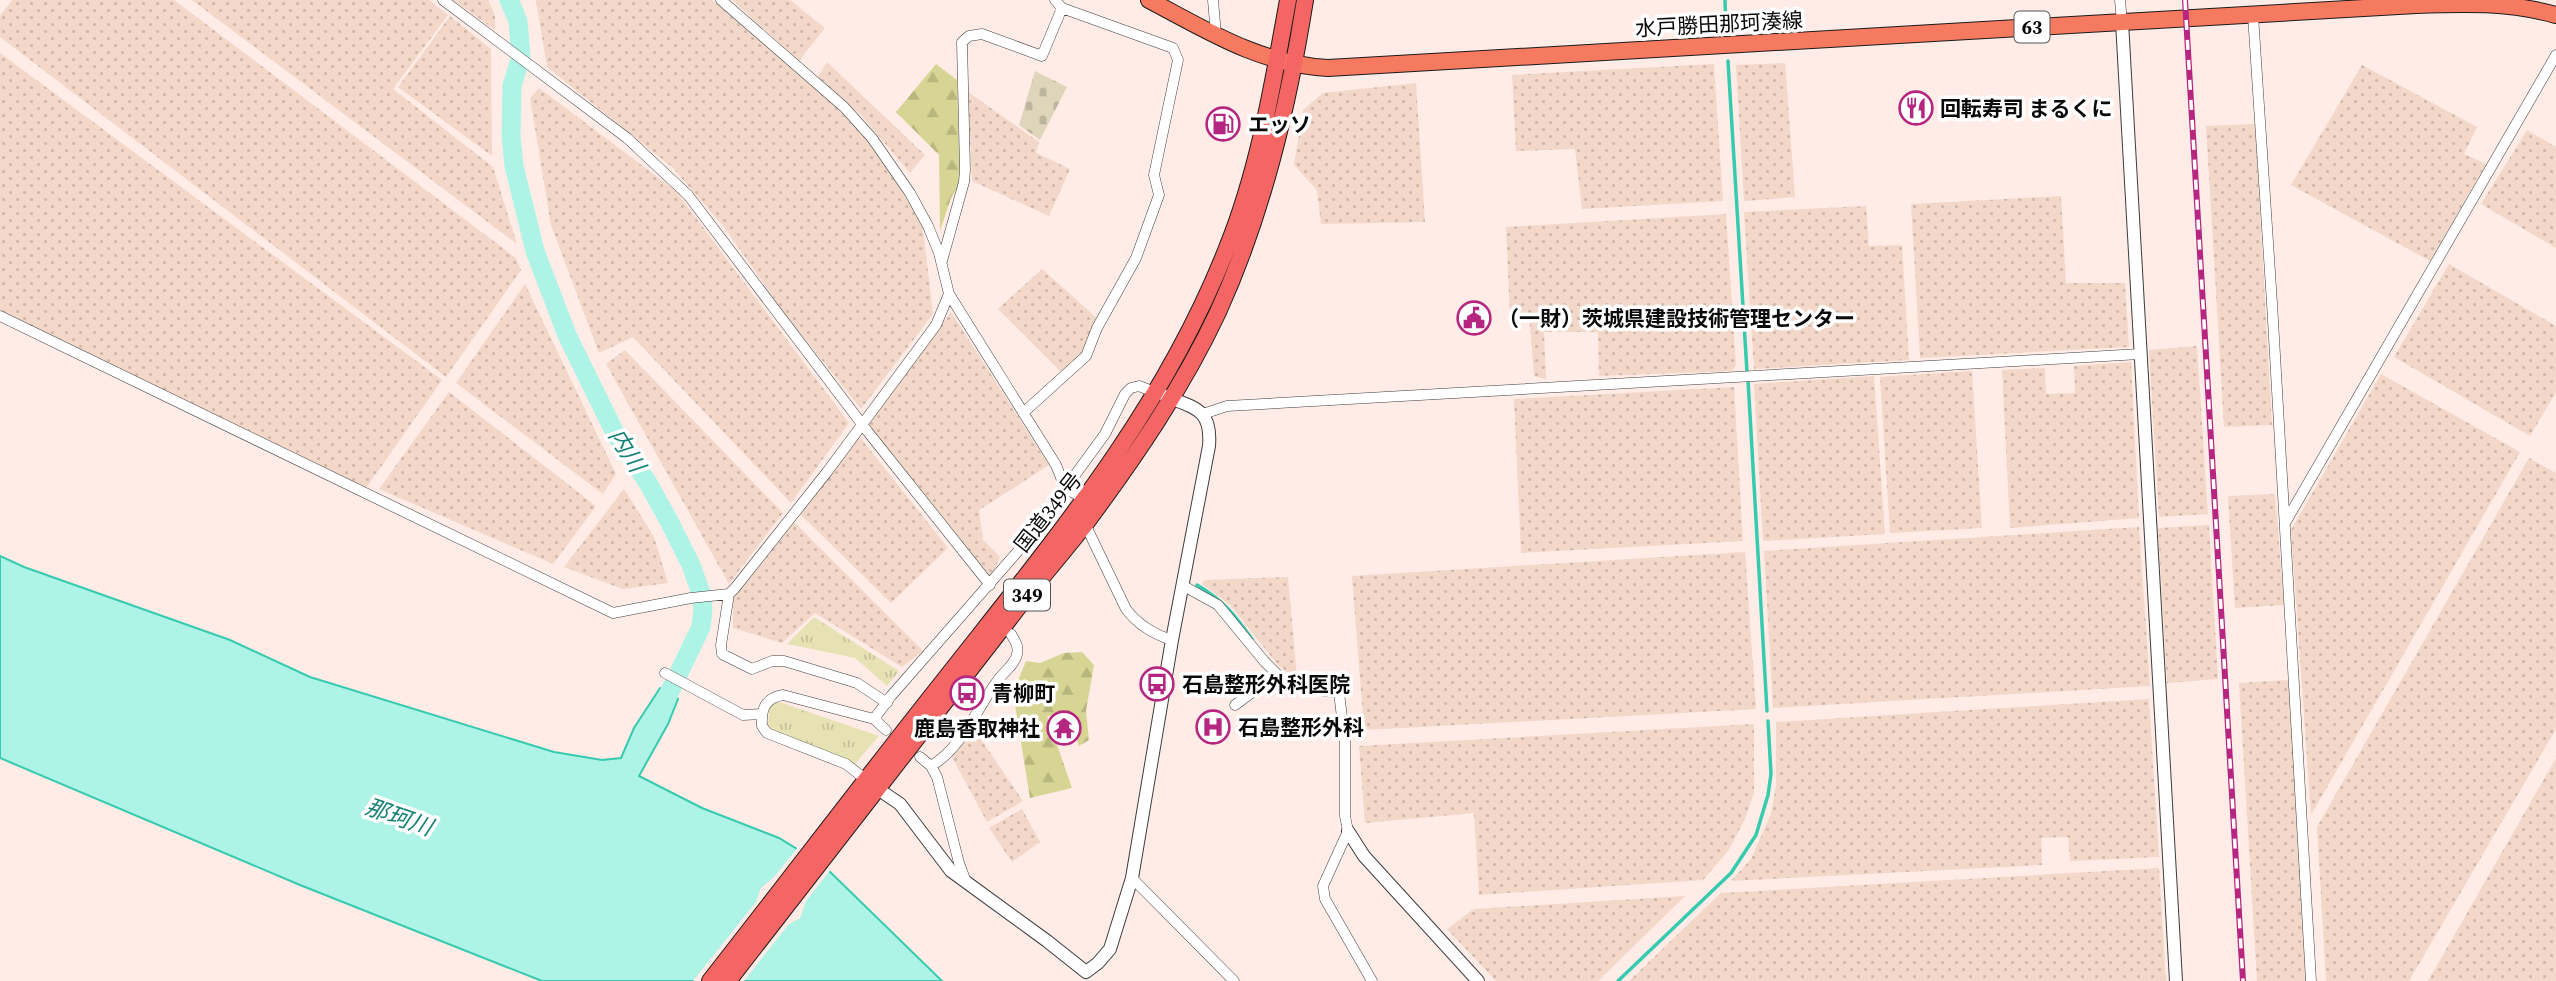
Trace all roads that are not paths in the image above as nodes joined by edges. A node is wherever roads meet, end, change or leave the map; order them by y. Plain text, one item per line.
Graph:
1 (443, 0) edge
2 (721, 0) edge
3 (1149, 0) edge
4 (1224, 0) edge
5 (1287, 0) edge
6 (1305, 0) edge
7 (2120, 0) edge
8 (1214, 3) edge
9 (1058, 4) edge
10 (2253, 15) junction
11 (2556, 15) edge
12 (2122, 22) junction
13 (1216, 36) junction
14 (2556, 55) edge
15 (1277, 61) junction
16 (1293, 65) junction
17 (941, 265) junction
18 (949, 294) junction
19 (0, 316) edge
20 (2140, 354) junction
21 (1164, 396) junction
22 (1023, 413) junction
23 (1203, 414) junction
24 (862, 425) junction
25 (1065, 488) junction
26 (1086, 500) junction
27 (2284, 523) junction
28 (1085, 524) junction
29 (990, 585) junction
30 (1182, 585) junction
31 (729, 594) junction
32 (1011, 634) dead end
33 (1172, 640) junction
34 (665, 673) dead end
35 (1277, 674) junction
36 (887, 703) junction
37 (1235, 705) dead end
38 (762, 714) junction
39 (874, 719) junction
40 (886, 730) dead end
41 (920, 757) dead end
42 (932, 766) junction
43 (872, 784) junction
44 (856, 803) junction
45 (1348, 831) junction
46 (1132, 877) junction
47 (966, 882) junction
48 (1090, 976) edge
49 (710, 981) edge
50 (728, 981) edge
51 (1234, 981) edge
52 (1372, 981) edge
53 (1477, 981) edge
54 (2176, 981) edge
55 (2311, 981) edge

1 - 24 street
2 - 17 street
3 - 13 main road, 水戸勝田那珂湊線 / 63
4 - 8 street
5 - 15 highway, 国道349号 / 349
6 - 16 highway, 国道349号 / 349
7 - 12 street
8 - 13 street
9 - 17 street
9 - 22 street
10 - 11 main road, 水戸勝田那珂湊線 / 63
10 - 12 main road, 水戸勝田那珂湊線 / 63
10 - 27 street
12 - 16 main road, 水戸勝田那珂湊線 / 63
12 - 20 street
13 - 15 main road, 水戸勝田那珂湊線 / 63
14 - 27 street
15 - 16 main road, 水戸勝田那珂湊線 / 63
15 - 21 highway, 国道349号 / 349
16 - 21 highway, 国道349号 / 349
17 - 18 street
18 - 22 street
18 - 24 street
19 - 31 street
20 - 23 street
20 - 54 street
21 - 23 street
21 - 25 street
21 - 26 highway, 国道349号 / 349
21 - 28 highway, 国道349号 / 349
22 - 25 street
23 - 30 street
24 - 29 street
24 - 31 street
25 - 26 street
25 - 29 street
26 - 43 highway, 国道349号 / 349
27 - 55 street
28 - 33 street
28 - 43 highway, 国道349号 / 349
29 - 36 street
30 - 33 street
30 - 35 street
31 - 36 street
32 - 42 street
33 - 46 street
34 - 38 street
35 - 37 street
35 - 45 street
36 - 39 street
38 - 39 street
38 - 43 street
39 - 40 street
41 - 42 street
42 - 47 street
43 - 44 highway, 国道349号 / 349
43 - 47 street
44 - 49 highway, 国道349号 / 349
44 - 50 highway, 国道349号 / 349
45 - 52 street
45 - 53 street
46 - 48 street
46 - 51 street
47 - 48 street

